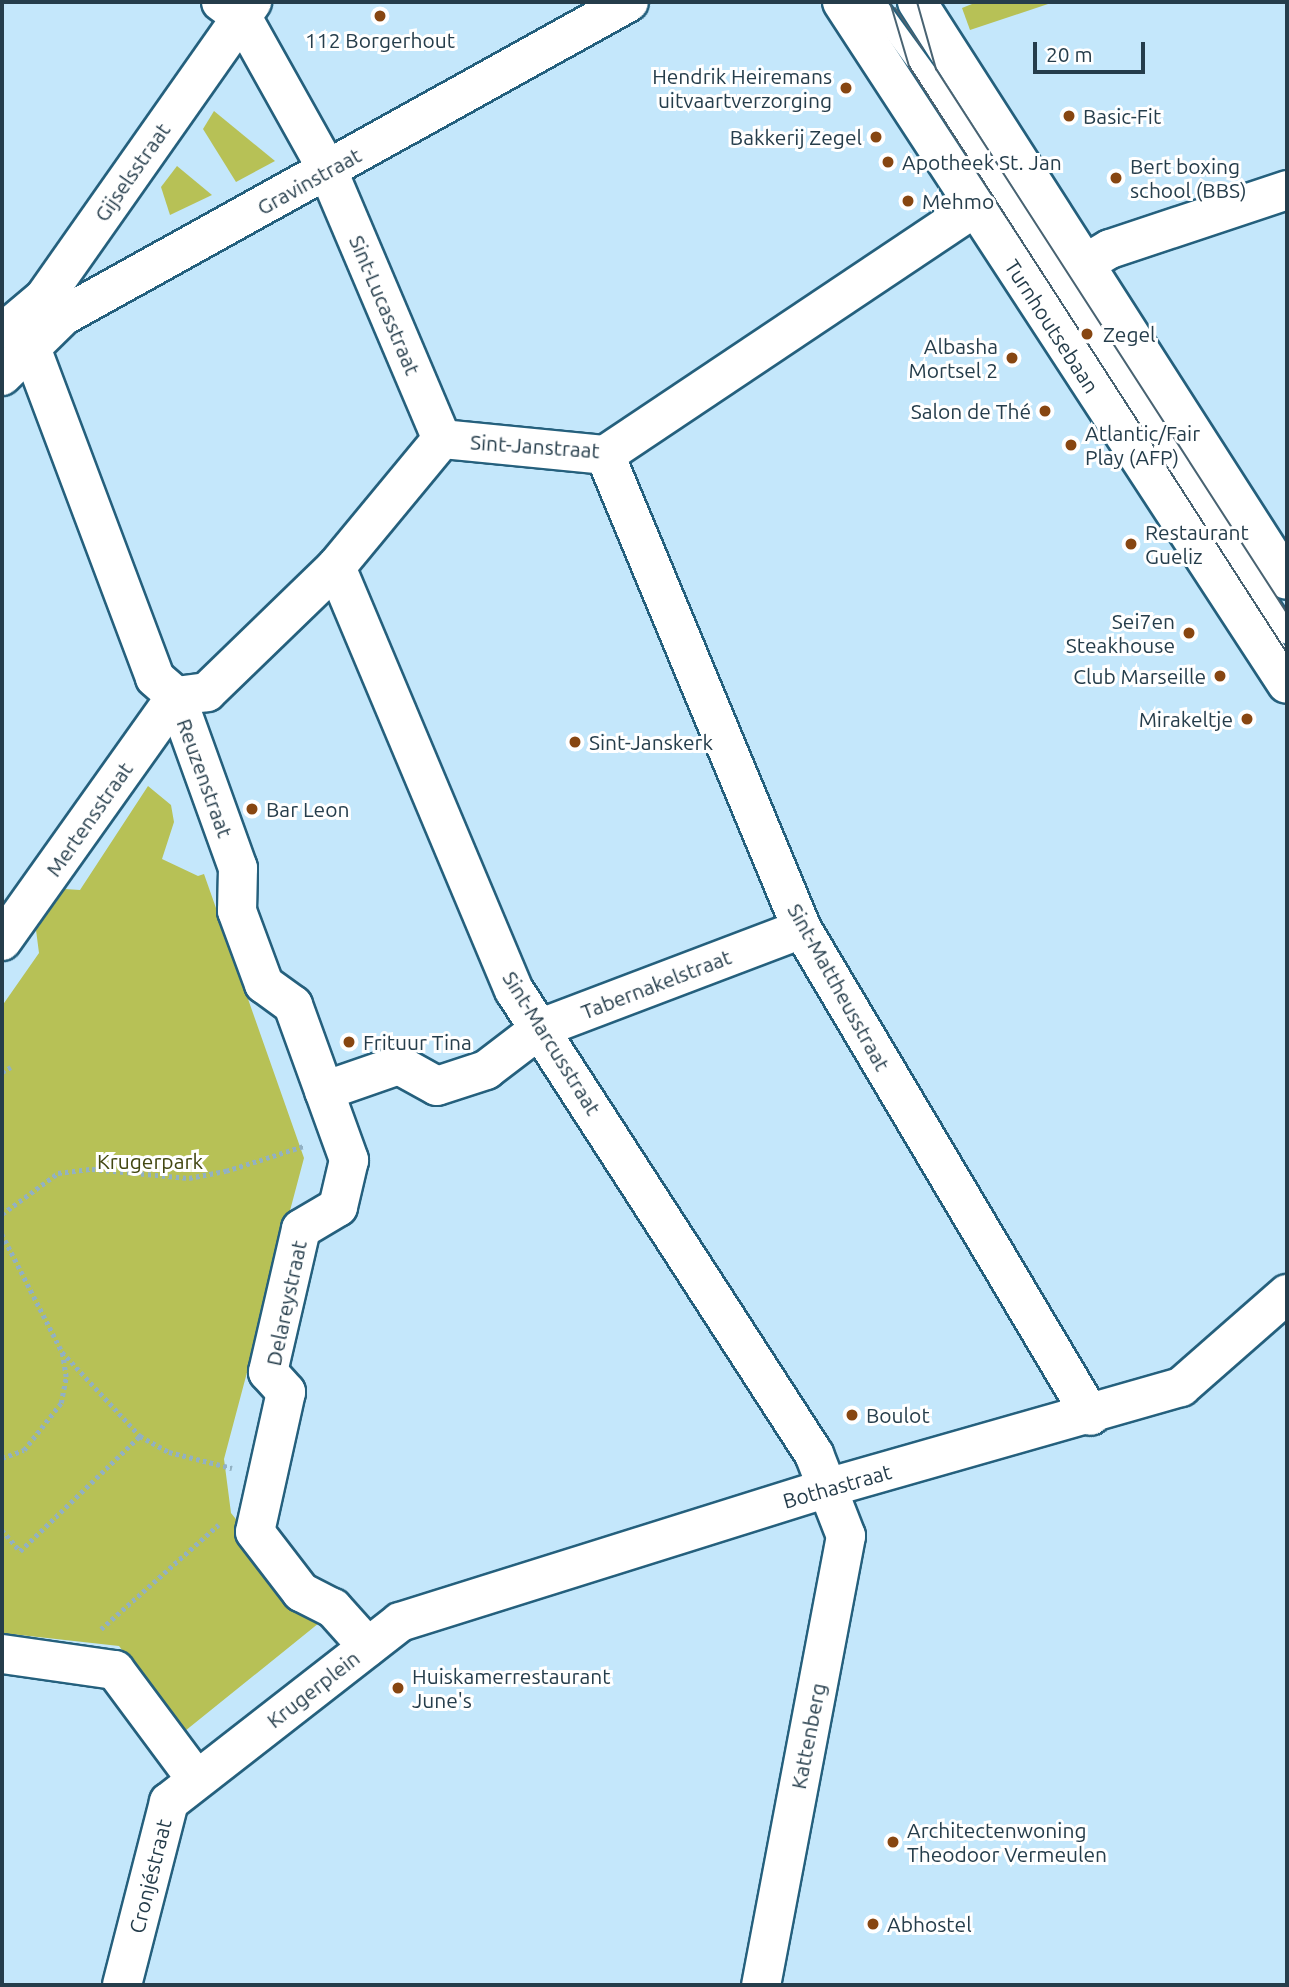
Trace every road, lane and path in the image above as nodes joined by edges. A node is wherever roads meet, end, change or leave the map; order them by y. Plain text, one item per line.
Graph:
1 (629, 2) edge
2 (842, 2) edge
3 (874, 2) edge
4 (910, 2) edge
5 (916, 2) edge
6 (238, 7) edge
7 (935, 86) junction
8 (328, 171) junction
9 (1287, 190) edge
10 (975, 208) junction
11 (1083, 265) junction
12 (18, 332) edge
13 (2, 376) edge
14 (442, 439) junction
15 (605, 455) junction
16 (336, 567) junction
17 (1287, 580) edge
18 (1287, 634) edge
19 (1287, 684) edge
20 (176, 696) junction
21 (802, 929) junction
22 (2, 941) edge
23 (541, 1028) junction
24 (11, 1067) dead end
25 (2, 1072) edge
26 (324, 1091) junction
27 (339, 1132) junction
28 (2, 1214) edge
29 (2, 1234) edge
30 (1287, 1294) edge
31 (62, 1352) junction
32 (1091, 1416) junction
33 (140, 1436) junction
34 (2, 1458) edge
35 (267, 1480) junction
36 (830, 1488) junction
37 (238, 1527) junction
38 (3, 1533) edge
39 (368, 1647) junction
40 (2, 1654) edge
41 (86, 1666) junction
42 (196, 1779) junction
43 (122, 1985) edge
44 (761, 1985) edge

1 - 8 street, Gravinstraat
2 - 10 street, Turnhoutsebaan
3 - 7 lane
4 - 7 lane
5 - 11 street
6 - 8 street, Sint-Lucasstraat
6 - 12 street, Gijselsstraat
7 - 18 lane
8 - 12 street, Gravinstraat
8 - 14 street, Sint-Lucasstraat
9 - 11 street
10 - 15 street, Sint-Janstraat
10 - 19 street, Turnhoutsebaan
11 - 17 street
12 - 13 street, Gravinstraat
12 - 20 street, Reuzenstraat
14 - 15 street, Sint-Janstraat
14 - 16 street, Sint-Janstraat
15 - 21 street, Sint-Mattheusstraat
16 - 20 street, Sint-Janstraat
16 - 23 street, Sint-Marcusstraat
20 - 22 street, Mertensstraat
20 - 26 street, Reuzenstraat
21 - 23 street, Tabernakelstraat
21 - 32 street, Sint-Mattheusstraat
23 - 26 street, Tabernakelstraat
23 - 36 street, Sint-Marcusstraat
24 - 25 path
26 - 27 street, Delareystraat
27 - 28 path
27 - 35 street, Delareystraat
29 - 31 path
30 - 32 street, Bothastraat
31 - 33 path
31 - 34 path
32 - 36 street, Bothastraat
33 - 35 path
33 - 38 path
35 - 37 street, Delareystraat
36 - 39 street, Bothastraat
36 - 44 street, Kattenberg
37 - 39 street, Krugerplein
37 - 41 path
39 - 42 street, Krugerplein
40 - 41 street
41 - 42 street
42 - 43 street, Cronjéstraat

